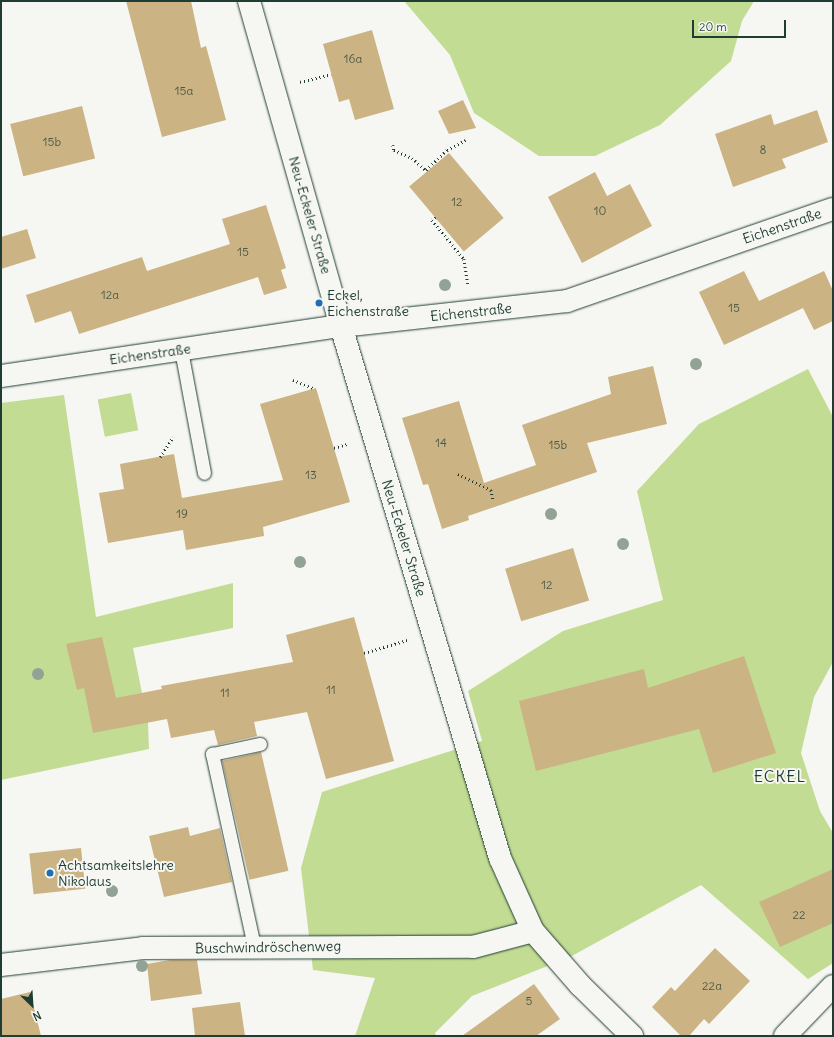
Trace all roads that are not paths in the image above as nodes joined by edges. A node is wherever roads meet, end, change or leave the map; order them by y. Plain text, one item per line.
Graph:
1 (249, 1) edge
2 (833, 208) edge
3 (342, 326) junction
4 (181, 350) junction
5 (1, 376) edge
6 (204, 473) dead end
7 (260, 744) dead end
8 (533, 931) junction
9 (254, 946) junction
10 (1, 965) edge
11 (833, 986) edge
12 (632, 1036) edge
13 (785, 1036) edge

1 - 3 street, Neu-Eckeler Straße
2 - 3 street, Eichenstraße
3 - 4 street, Eichenstraße
3 - 8 street, Neu-Eckeler Straße
4 - 5 street, Eichenstraße
4 - 6 lane
7 - 9 lane
8 - 9 street, Buschwindröschenweg
8 - 12 street, Neu-Eckeler Straße
9 - 10 street, Buschwindröschenweg
11 - 13 street

